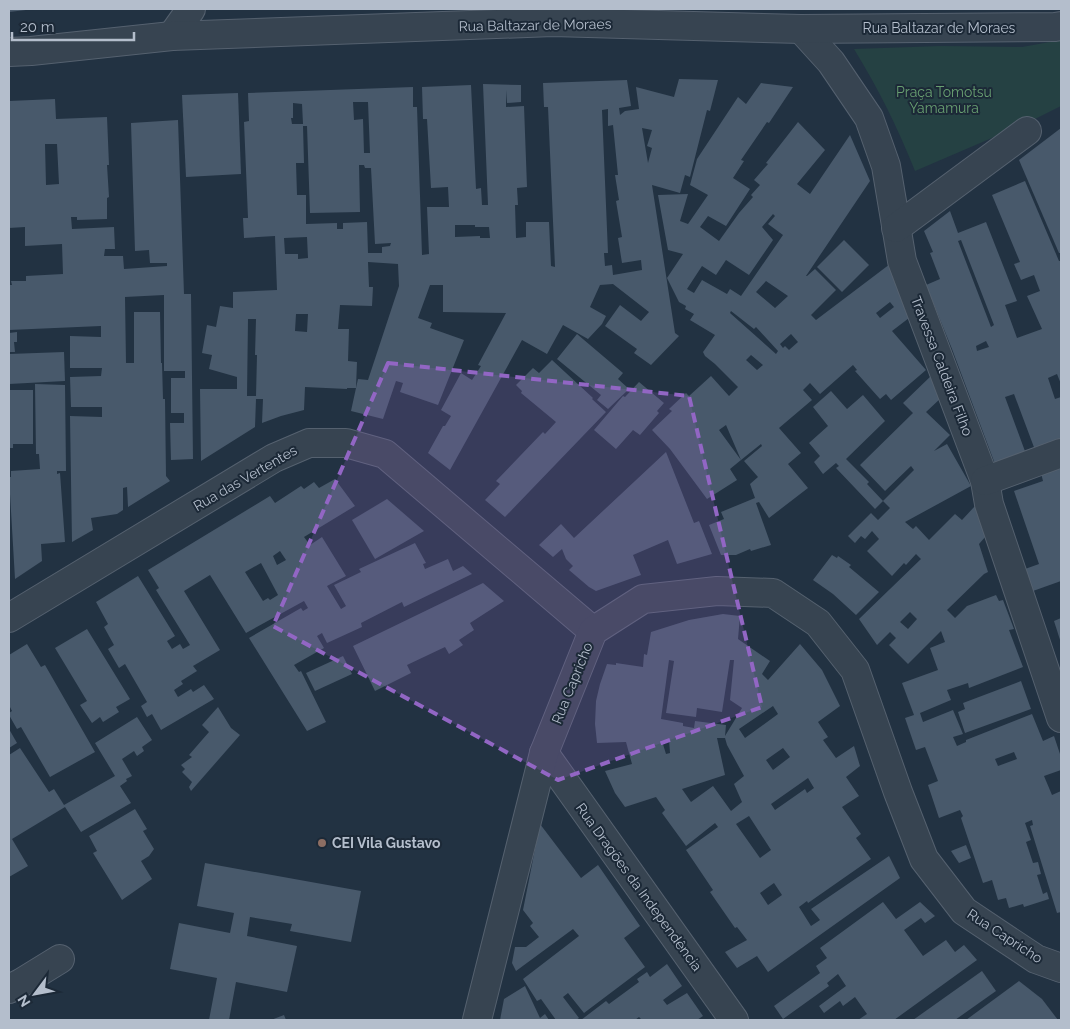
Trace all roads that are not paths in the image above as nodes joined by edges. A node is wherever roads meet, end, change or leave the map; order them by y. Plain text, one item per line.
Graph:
1 (191, 9) edge
2 (545, 16) edge
3 (1061, 26) edge
4 (802, 29) junction
5 (172, 36) junction
6 (9, 52) edge
7 (1027, 132) dead end
8 (896, 228) junction
9 (1061, 454) edge
10 (985, 481) junction
11 (9, 618) edge
12 (593, 631) junction
13 (1061, 718) edge
14 (544, 753) junction
15 (60, 959) dead end
16 (1061, 968) edge
17 (9, 989) edge
18 (477, 1020) edge
19 (734, 1020) edge

1 - 5 street
2 - 4 street, Rua Baltazar de Moraes
2 - 5 street, Rua Baltazar de Moraes
3 - 4 street, Rua Baltazar de Moraes
4 - 8 street, Travessa Caldeira Filho
5 - 6 street, Rua Baltazar de Moraes
7 - 8 street
8 - 10 street, Travessa Caldeira Filho
9 - 10 street
10 - 13 street, Travessa Caldeira Filho
11 - 12 street, Rua das Vertentes
12 - 14 street, Rua Capricho
12 - 16 street, Rua Capricho
14 - 18 street, Rua Capricho
14 - 19 street, Rua Dragões da Independência
15 - 17 street

